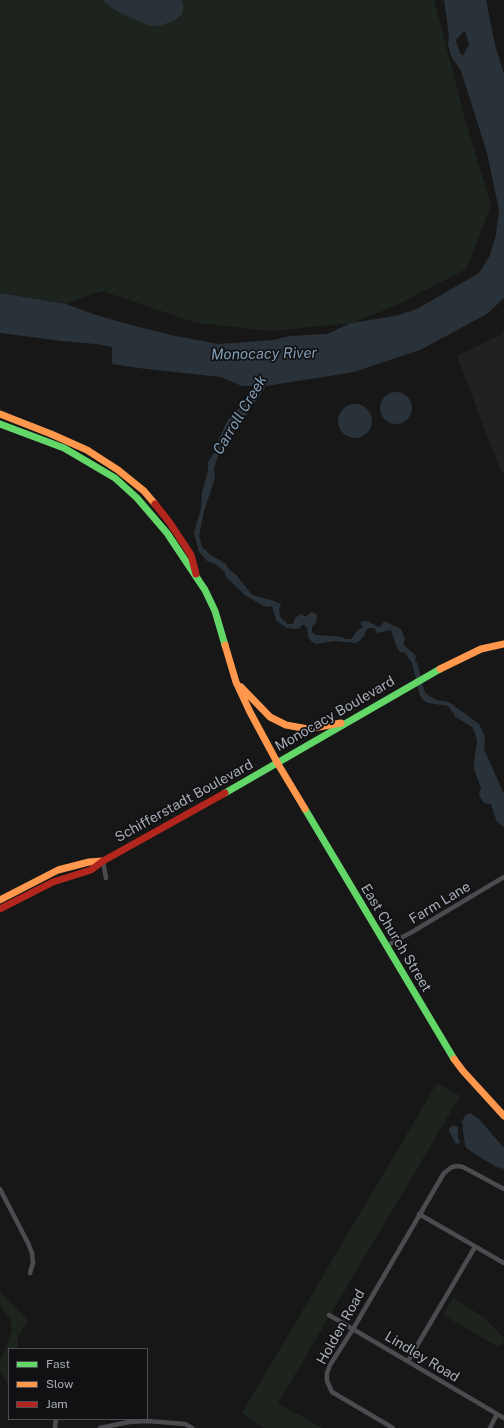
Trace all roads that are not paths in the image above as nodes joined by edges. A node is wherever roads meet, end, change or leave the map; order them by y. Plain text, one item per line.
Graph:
1 (0, 414) edge
2 (0, 424) edge
3 (196, 576) junction
4 (504, 644) edge
5 (236, 682) junction
6 (349, 721) junction
7 (278, 764) junction
8 (103, 861) junction
9 (504, 877) edge
10 (106, 878) dead end
11 (0, 900) edge
12 (0, 910) edge
13 (386, 946) junction
14 (504, 1116) edge
15 (0, 1189) edge
16 (504, 1189) edge
17 (419, 1214) junction
18 (475, 1247) junction
19 (504, 1263) edge
20 (30, 1273) dead end
21 (329, 1315) dead end
22 (353, 1329) junction
23 (408, 1361) junction
24 (497, 1414) junction
25 (504, 1418) edge
26 (117, 1426) edge
27 (100, 1428) edge
28 (192, 1428) edge
29 (393, 1428) edge
30 (490, 1428) edge

1 - 3 main road, Monocacy Boulevard
2 - 3 main road, Monocacy Boulevard
3 - 5 main road, Monocacy Boulevard
4 - 6 main road, Monocacy Boulevard
5 - 6 main road
5 - 7 main road, Monocacy Boulevard
6 - 7 main road, Monocacy Boulevard
7 - 8 main road, Schifferstadt Boulevard
7 - 13 main road, East Church Street
8 - 10 street
8 - 11 main road, Schifferstadt Boulevard
8 - 12 main road, Schifferstadt Boulevard
9 - 13 street, Farm Lane
13 - 14 main road, East Church Street
15 - 20 street
16 - 17 street, Holden Road
17 - 18 street
17 - 22 street, Holden Road
18 - 19 street
18 - 23 street
21 - 22 street, Lindley Road
22 - 23 street, Lindley Road
22 - 29 street, Holden Road
23 - 24 street, Lindley Road
24 - 25 street, Lindley Road
24 - 30 street
26 - 27 street
26 - 28 street

